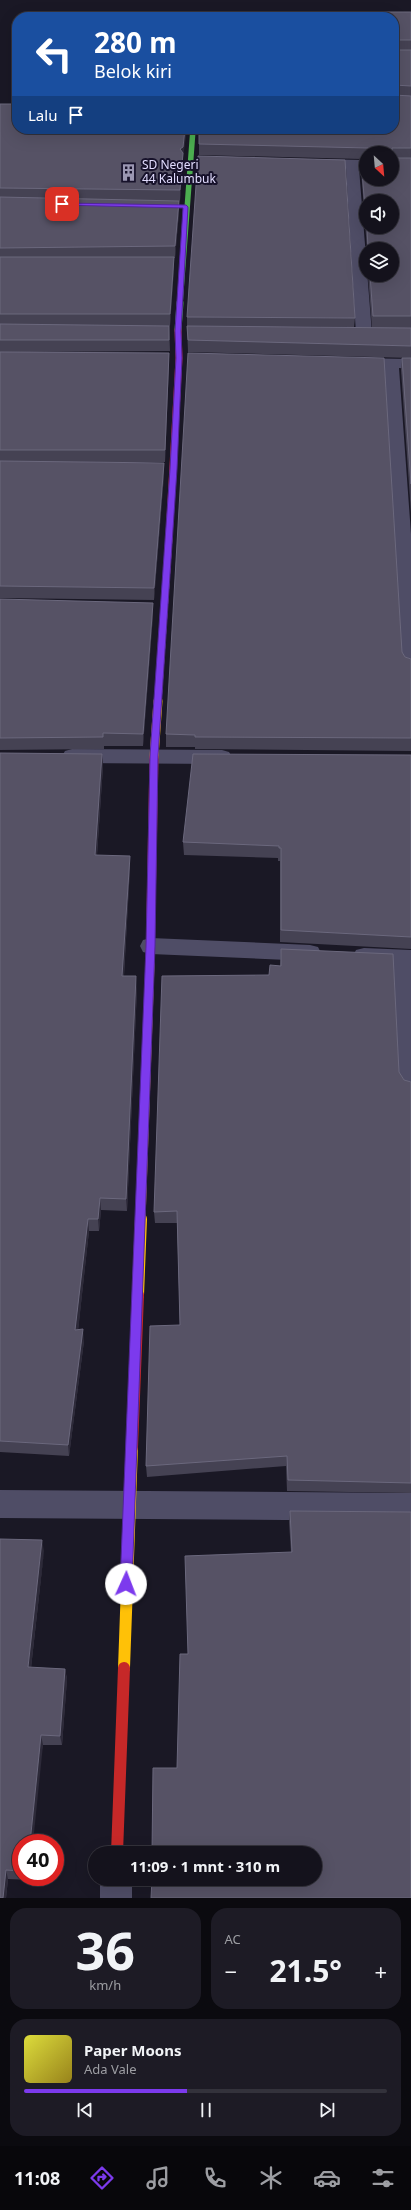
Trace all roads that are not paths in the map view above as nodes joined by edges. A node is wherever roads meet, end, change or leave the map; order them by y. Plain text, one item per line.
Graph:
1 (192, 134) edge
2 (189, 160) junction
3 (205, 161) edge
4 (305, 162) edge
5 (359, 163) edge
6 (360, 186) edge
7 (170, 206) edge
8 (186, 207) junction
9 (183, 262) junction
10 (168, 263) edge
11 (162, 331) edge
12 (178, 331) junction
13 (194, 331) edge
14 (349, 334) edge
15 (364, 334) junction
16 (380, 334) edge
17 (163, 358) edge
18 (179, 358) junction
19 (195, 358) edge
20 (336, 362) edge
21 (391, 364) junction
22 (411, 364) edge
23 (411, 664) edge
24 (54, 756) edge
25 (154, 756) junction
26 (240, 757) edge
27 (151, 946) junction
28 (408, 958) edge
29 (411, 1084) edge
30 (0, 1504) edge
31 (129, 1505) junction
32 (411, 1507) edge
33 (117, 1846) edge
34 (116, 1886) edge
35 (116, 1898) edge

1 - 2 street
2 - 3 street
2 - 8 street
4 - 5 street
6 - 15 street
7 - 8 street
8 - 9 street
9 - 10 street
9 - 12 street
11 - 12 street
12 - 13 street
12 - 18 street
14 - 15 street
15 - 16 street
17 - 18 street
18 - 19 street
18 - 25 street
20 - 21 street
21 - 22 street
21 - 23 street
24 - 25 street
25 - 26 street
25 - 27 street
27 - 28 street
27 - 31 street
28 - 29 street
30 - 31 street
31 - 32 street
31 - 33 street
34 - 35 street

